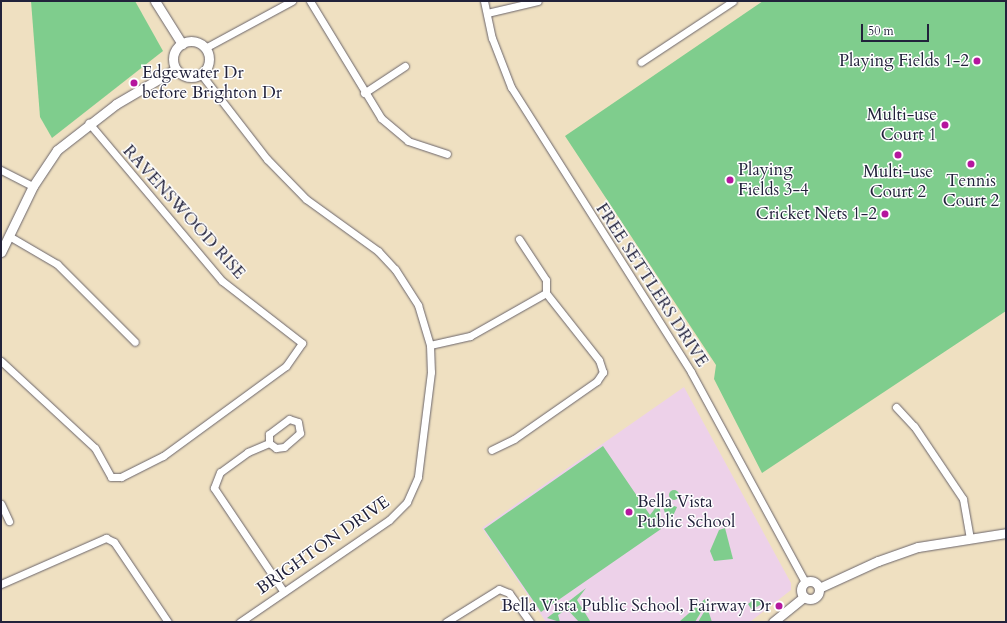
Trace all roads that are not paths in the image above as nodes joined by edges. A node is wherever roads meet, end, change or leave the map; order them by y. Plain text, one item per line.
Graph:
1 (155, 1) edge
2 (292, 1) edge
3 (310, 1) edge
4 (484, 1) edge
5 (538, 1) edge
6 (733, 1) edge
7 (487, 13) junction
8 (182, 44) junction
9 (205, 48) junction
10 (642, 62) dead end
11 (405, 66) dead end
12 (176, 69) junction
13 (201, 74) junction
14 (364, 93) junction
15 (89, 123) junction
16 (447, 154) dead end
17 (1, 170) edge
18 (33, 186) junction
19 (9, 236) junction
20 (519, 239) dead end
21 (1, 252) edge
22 (546, 293) junction
23 (135, 342) dead end
24 (430, 345) junction
25 (1, 361) edge
26 (896, 407) dead end
27 (269, 443) junction
28 (491, 450) dead end
29 (1, 504) edge
30 (9, 521) dead end
31 (1006, 533) edge
32 (970, 537) junction
33 (805, 582) junction
34 (1, 584) edge
35 (819, 588) junction
36 (284, 592) junction
37 (804, 597) junction
38 (168, 622) edge
39 (240, 622) edge
40 (446, 622) edge
41 (530, 622) edge
42 (773, 622) edge

1 - 8 street
2 - 9 street
3 - 14 street
4 - 7 street, FREE SETTLERS DRIVE
5 - 7 street
6 - 10 street
7 - 33 street, FREE SETTLERS DRIVE
8 - 9 street
8 - 12 street
9 - 13 street
11 - 14 street
12 - 13 street
12 - 15 street
13 - 24 street, BRIGHTON DRIVE
14 - 16 street
15 - 18 street
15 - 25 street, RAVENSWOOD RISE
17 - 18 street
18 - 19 street
19 - 21 street
19 - 23 street
20 - 22 street
22 - 24 street
22 - 28 street
24 - 36 street, BRIGHTON DRIVE
26 - 32 street
27 - 27 street
27 - 36 street
29 - 30 street
31 - 32 street
32 - 35 street
33 - 35 street
33 - 37 street
34 - 38 street
35 - 37 street
36 - 39 street, BRIGHTON DRIVE
37 - 42 street
40 - 41 street

